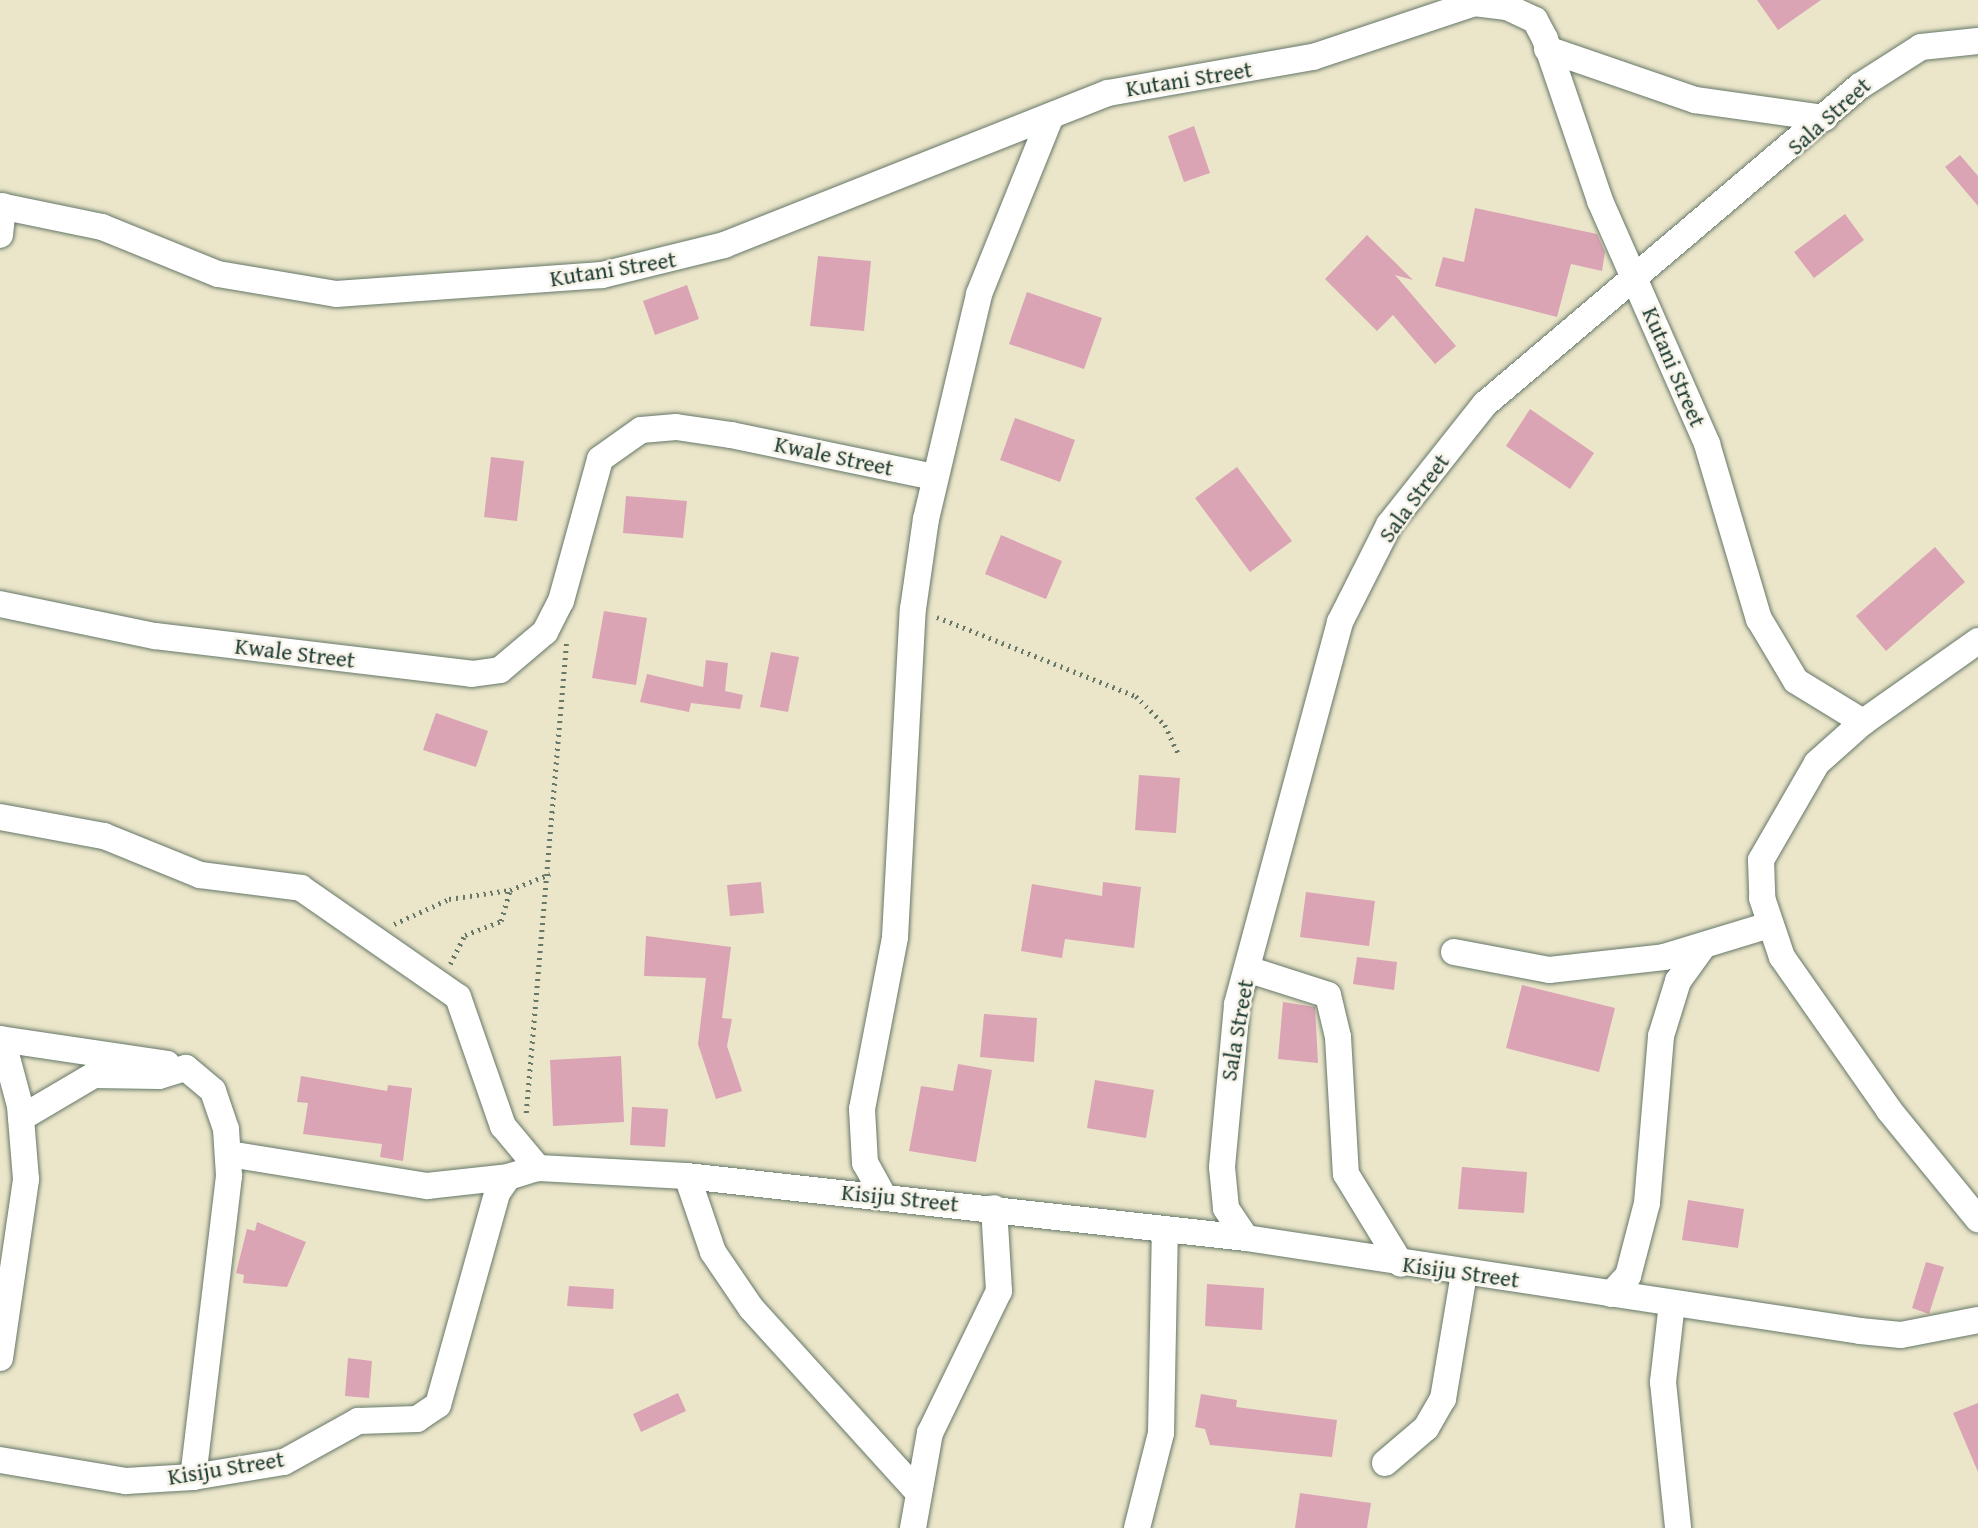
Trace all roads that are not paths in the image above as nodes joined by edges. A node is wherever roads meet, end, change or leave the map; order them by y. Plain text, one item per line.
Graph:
1 (1461, 3) edge
2 (1978, 41) edge
3 (1547, 49) junction
4 (1051, 116) junction
5 (1825, 118) junction
6 (2, 206) edge
7 (0, 234) edge
8 (1635, 278) junction
9 (933, 477) junction
10 (0, 604) edge
11 (1978, 641) edge
12 (1863, 722) junction
13 (0, 817) edge
14 (1769, 925) junction
15 (1701, 949) junction
16 (1454, 952) dead end
17 (1247, 969) junction
18 (1, 1039) edge
19 (186, 1068) junction
20 (15, 1127) edge
21 (229, 1154) junction
22 (538, 1168) junction
23 (687, 1176) junction
24 (508, 1177) junction
25 (884, 1197) junction
26 (994, 1208) junction
27 (1978, 1219) edge
28 (1165, 1231) junction
29 (8, 1232) edge
30 (1246, 1238) junction
31 (1401, 1264) junction
32 (1464, 1274) junction
33 (1611, 1294) junction
34 (1672, 1303) junction
35 (1978, 1320) edge
36 (0, 1358) edge
37 (0, 1460) edge
38 (1385, 1463) dead end
39 (193, 1477) junction
40 (916, 1490) junction
41 (913, 1528) edge
42 (1137, 1528) edge
43 (1678, 1528) edge

1 - 3 street, Kutani Street
1 - 4 street, Kutani Street
2 - 5 street, Sala Street
3 - 5 street
3 - 8 street, Kutani Street
4 - 6 street, Kutani Street
4 - 9 street
5 - 8 street, Sala Street
6 - 7 street
8 - 12 street, Kutani Street
8 - 17 street, Sala Street
9 - 10 street, Kwale Street
9 - 25 street
11 - 12 street
12 - 14 street
13 - 22 street
14 - 15 street
14 - 27 street
15 - 16 street
15 - 33 street
17 - 30 street, Sala Street
17 - 31 street
18 - 19 street
18 - 20 street
19 - 20 street
19 - 21 street
20 - 29 street
21 - 24 street
21 - 39 street
22 - 23 street, Kisiju Street
22 - 24 street, Kisiju Street
23 - 25 street, Kisiju Street
23 - 40 street
24 - 39 street, Kisiju Street
25 - 26 street, Kisiju Street
26 - 28 street, Kisiju Street
26 - 40 street
28 - 30 street, Kisiju Street
28 - 42 street
29 - 36 street
30 - 31 street, Kisiju Street
31 - 32 street, Kisiju Street
32 - 33 street, Kisiju Street
32 - 38 street
33 - 34 street, Kisiju Street
34 - 35 street, Kisiju Street
34 - 43 street
37 - 39 street, Kisiju Street
40 - 41 street

